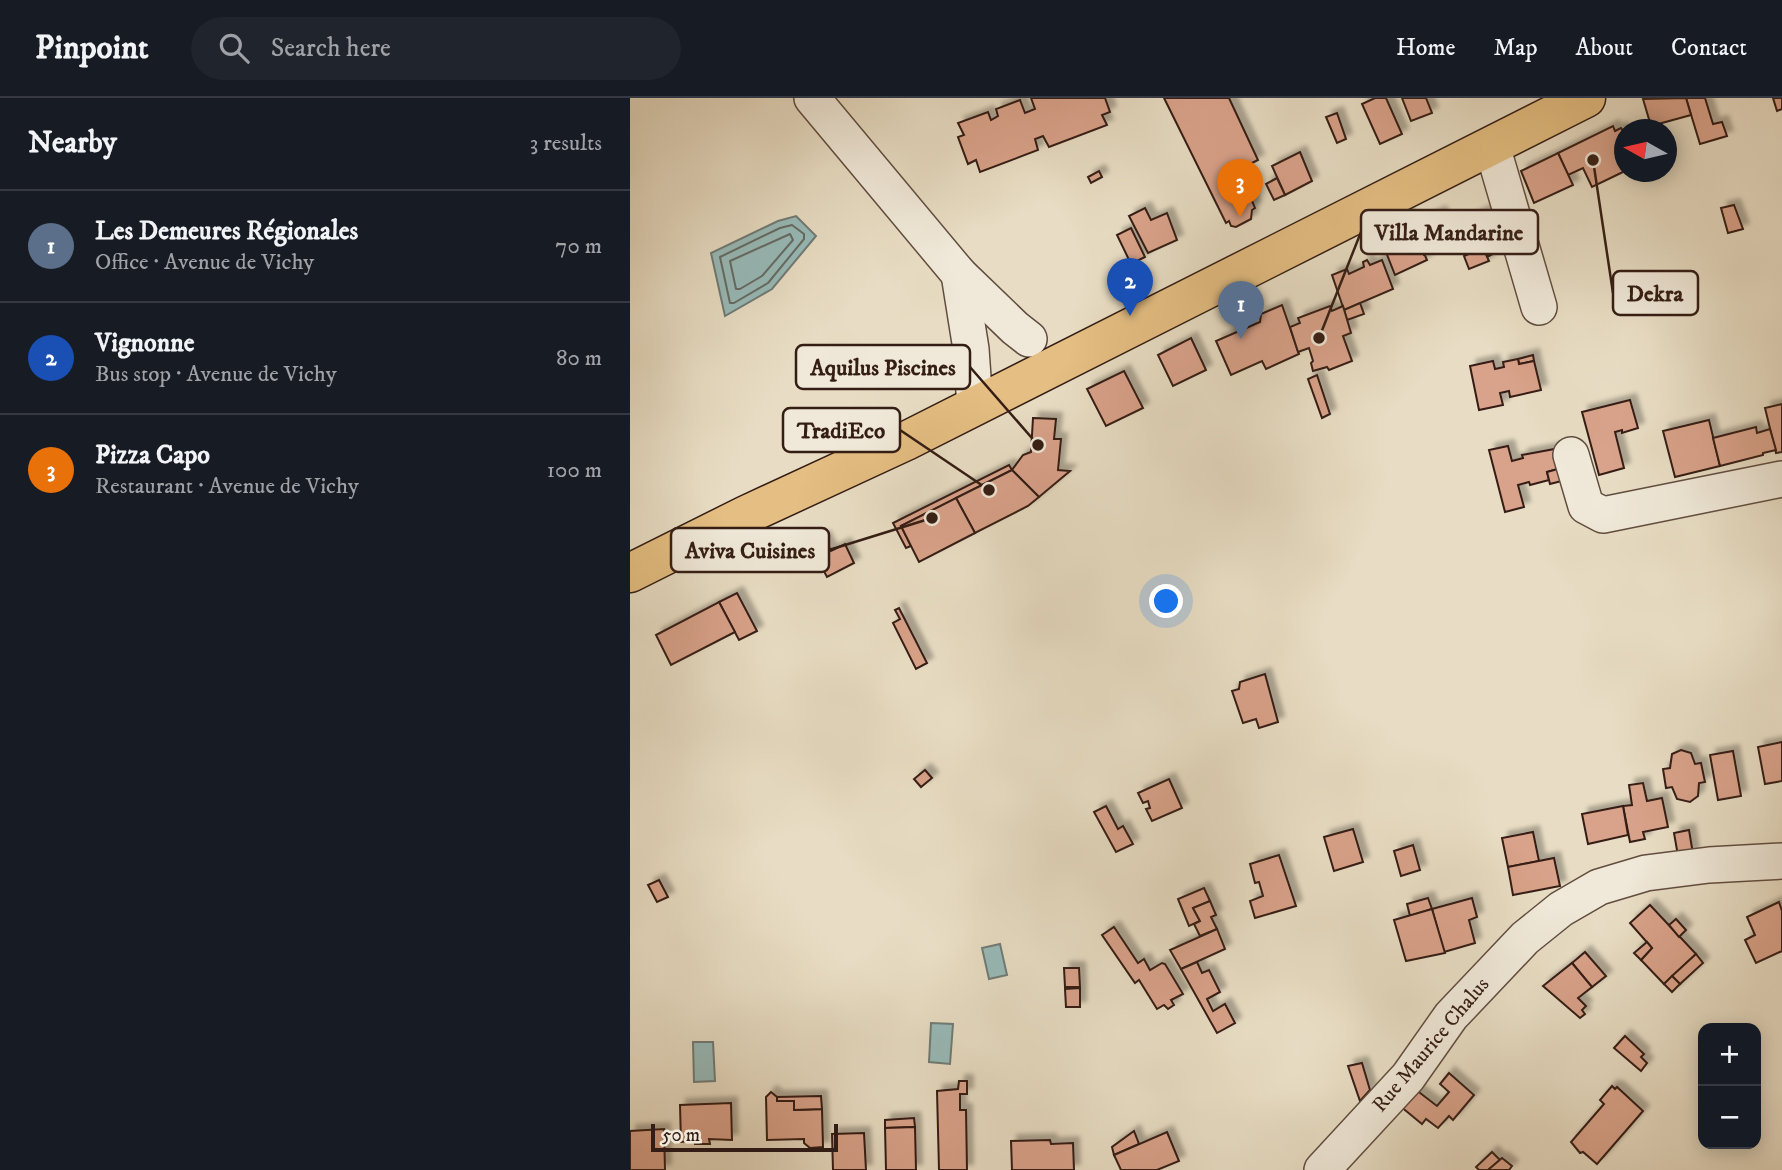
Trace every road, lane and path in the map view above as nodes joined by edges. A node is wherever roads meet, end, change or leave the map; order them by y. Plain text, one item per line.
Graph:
1 (812, 98) edge
2 (1586, 98) edge
3 (1492, 146) junction
4 (959, 274) junction
5 (1539, 307) dead end
6 (1029, 339) dead end
7 (975, 406) junction
8 (1571, 455) dead end
9 (1782, 479) edge
10 (630, 573) edge
11 (1782, 861) edge
12 (1322, 1170) edge

1 - 4 street
2 - 3 main road
3 - 5 street
3 - 7 main road
4 - 6 street
4 - 7 street
7 - 10 main road
8 - 9 street
11 - 12 street, Rue Maurice Chalus

